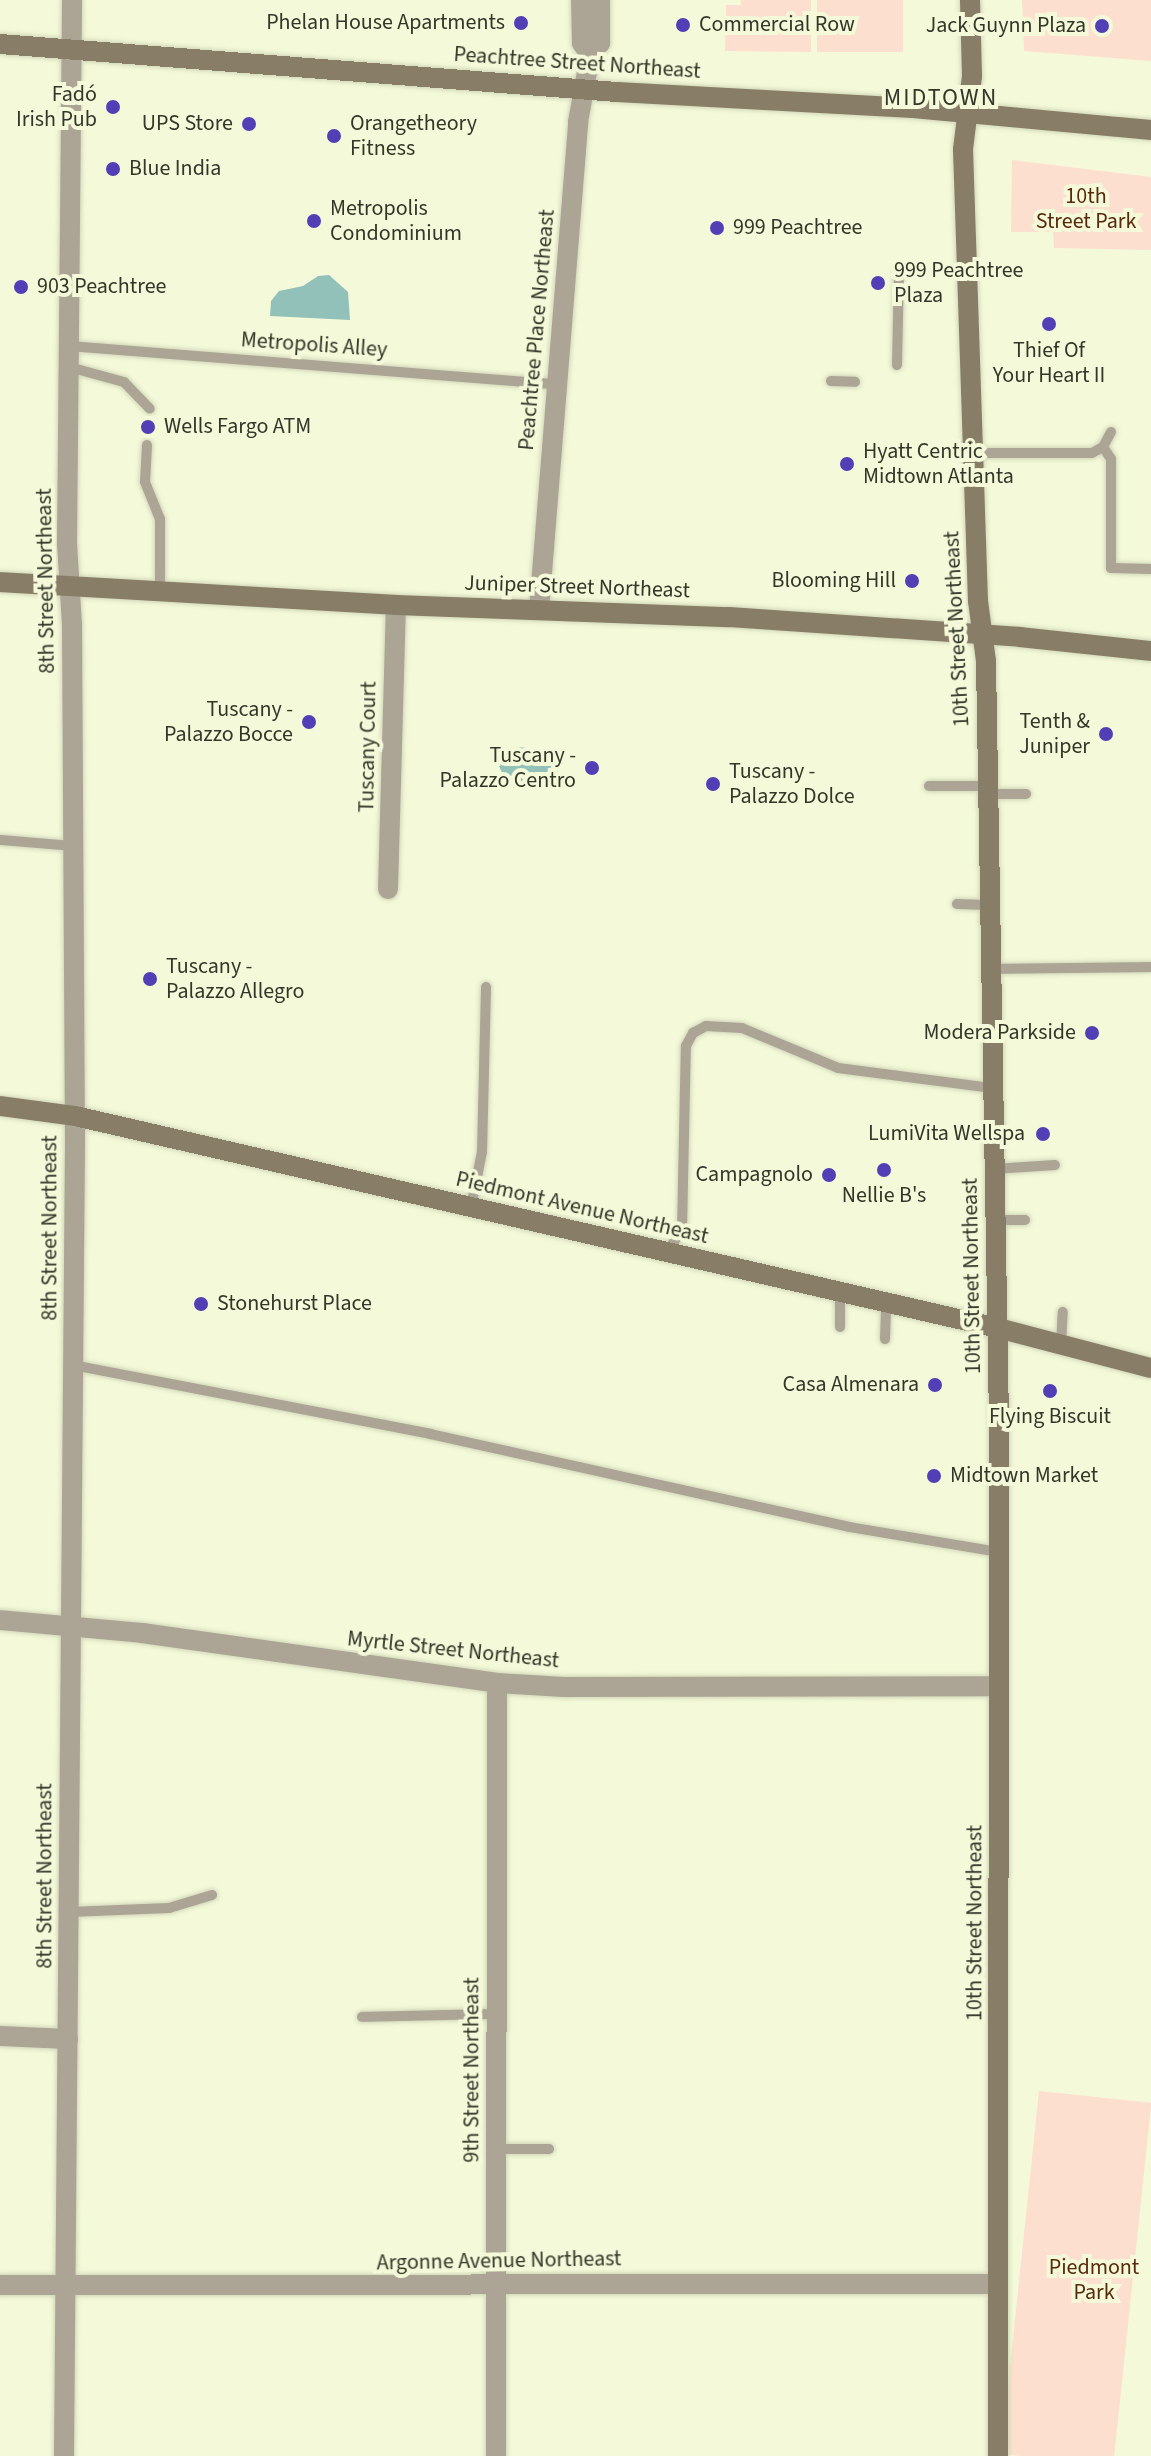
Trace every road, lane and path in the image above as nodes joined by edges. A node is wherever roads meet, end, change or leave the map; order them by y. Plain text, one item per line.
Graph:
1 (72, 0) edge
2 (581, 0) edge
3 (600, 0) edge
4 (970, 0) edge
5 (0, 44) edge
6 (71, 50) junction
7 (590, 55) junction
8 (584, 88) junction
9 (967, 114) junction
10 (1151, 130) edge
11 (899, 272) dead end
12 (69, 356) junction
13 (897, 365) dead end
14 (831, 381) dead end
15 (855, 382) dead end
16 (555, 384) junction
17 (150, 409) dead end
18 (1111, 432) dead end
19 (147, 445) dead end
20 (1103, 447) junction
21 (973, 453) junction
22 (1151, 569) edge
23 (0, 582) edge
24 (70, 588) junction
25 (160, 593) junction
26 (396, 605) junction
27 (539, 610) junction
28 (982, 635) junction
29 (1151, 651) edge
30 (929, 786) dead end
31 (987, 790) junction
32 (1026, 794) dead end
33 (0, 840) edge
34 (73, 846) junction
35 (388, 889) dead end
36 (957, 904) dead end
37 (988, 905) junction
38 (1151, 967) edge
39 (990, 969) junction
40 (486, 987) dead end
41 (991, 1088) junction
42 (0, 1106) edge
43 (75, 1116) junction
44 (1055, 1165) dead end
45 (994, 1169) junction
46 (471, 1207) junction
47 (995, 1220) junction
48 (1025, 1220) dead end
49 (666, 1253) junction
50 (840, 1292) junction
51 (886, 1303) junction
52 (1063, 1312) dead end
53 (840, 1327) dead end
54 (998, 1328) junction
55 (885, 1339) dead end
56 (1061, 1345) junction
57 (73, 1365) junction
58 (1151, 1368) edge
59 (999, 1552) junction
60 (0, 1620) edge
61 (71, 1626) junction
62 (497, 1683) junction
63 (999, 1686) junction
64 (212, 1895) dead end
65 (69, 1912) junction
66 (497, 2014) junction
67 (362, 2017) dead end
68 (0, 2036) edge
69 (68, 2039) junction
70 (496, 2149) junction
71 (549, 2149) dead end
72 (998, 2284) junction
73 (0, 2285) edge
74 (66, 2286) junction
75 (496, 2287) junction
76 (64, 2456) edge
77 (496, 2456) edge
78 (998, 2456) edge

1 - 6 street, 8th Street Northeast
2 - 7 street, Peachtree Place Northeast
3 - 7 street, Peachtree Place Northeast
4 - 9 main road, 10th Street Northeast
5 - 6 main road, Peachtree Street Northeast
6 - 8 main road, Peachtree Street Northeast
6 - 12 street, 8th Street Northeast
7 - 8 street, Peachtree Place Northeast
8 - 9 main road, Peachtree Street Northeast
8 - 16 street, Peachtree Place Northeast
9 - 10 main road, Peachtree Street Northeast
9 - 21 main road, 10th Street Northeast
11 - 13 lane
12 - 16 lane, Metropolis Alley
12 - 17 lane
12 - 24 street, 8th Street Northeast
14 - 15 lane
16 - 27 street, Peachtree Place Northeast
18 - 20 lane
19 - 25 lane
20 - 21 lane
20 - 22 lane
21 - 28 main road, 10th Street Northeast
23 - 24 main road, Juniper Street Northeast
24 - 25 main road, Juniper Street Northeast
24 - 34 street, 8th Street Northeast
25 - 26 main road, Juniper Street Northeast
26 - 27 main road, Juniper Street Northeast
26 - 35 street, Tuscany Court
27 - 28 main road, Juniper Street Northeast
28 - 29 main road, Juniper Street Northeast
28 - 31 main road, 10th Street Northeast
30 - 31 lane
31 - 32 lane
31 - 37 main road, 10th Street Northeast
33 - 34 lane
34 - 43 street, 8th Street Northeast
36 - 37 lane
37 - 39 main road, 10th Street Northeast
38 - 39 lane
39 - 41 main road, 10th Street Northeast
40 - 46 lane
41 - 45 main road, 10th Street Northeast
41 - 49 lane
42 - 43 main road, Piedmont Avenue Northeast
43 - 46 main road, Piedmont Avenue Northeast
43 - 57 street, 8th Street Northeast
44 - 45 lane
45 - 47 main road, 10th Street Northeast
46 - 49 main road, Piedmont Avenue Northeast
47 - 48 lane
47 - 54 main road, 10th Street Northeast
49 - 50 main road, Piedmont Avenue Northeast
50 - 51 main road, Piedmont Avenue Northeast
50 - 53 lane
51 - 54 main road, Piedmont Avenue Northeast
51 - 55 lane
52 - 56 lane
54 - 56 main road, Piedmont Avenue Northeast
54 - 59 main road, 10th Street Northeast
56 - 58 main road, Piedmont Avenue Northeast
57 - 59 lane
57 - 61 street, 8th Street Northeast
59 - 63 main road, 10th Street Northeast
60 - 61 street, Myrtle Street Northeast
61 - 62 street, Myrtle Street Northeast
61 - 65 street, 8th Street Northeast
62 - 63 street, Myrtle Street Northeast
62 - 66 street, 9th Street Northeast
63 - 72 main road, 10th Street Northeast
64 - 65 lane
65 - 69 street, 8th Street Northeast
66 - 67 lane
66 - 70 street, 9th Street Northeast
68 - 69 street
69 - 74 street, 8th Street Northeast
70 - 71 lane
70 - 75 street, 9th Street Northeast
72 - 75 street, Argonne Avenue Northeast
72 - 78 main road, 10th Street Northeast
73 - 74 street, Argonne Avenue Northeast
74 - 75 street, Argonne Avenue Northeast
74 - 76 street, 8th Street Northeast
75 - 77 street, 9th Street Northeast

